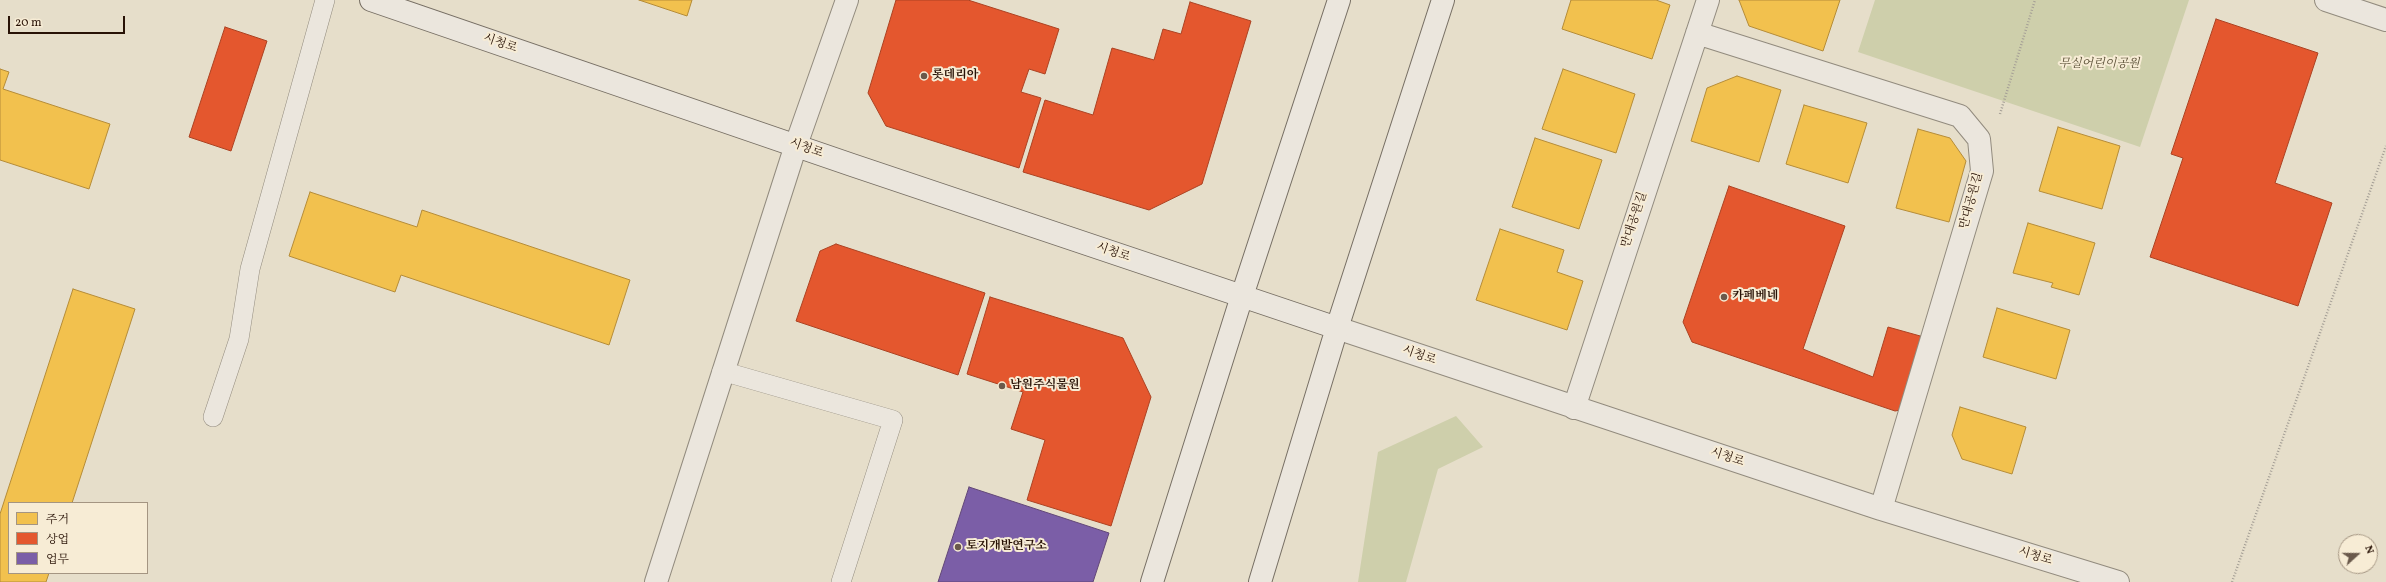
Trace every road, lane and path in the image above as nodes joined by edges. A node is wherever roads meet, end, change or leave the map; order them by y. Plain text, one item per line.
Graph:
1 (325, 0) edge
2 (371, 0) edge
3 (847, 0) edge
4 (1340, 0) edge
5 (1443, 0) edge
6 (1708, 0) edge
7 (2035, 0) edge
8 (2326, 0) edge
9 (2386, 20) edge
10 (1697, 33) junction
11 (1998, 119) dead end
12 (796, 145) junction
13 (2386, 146) edge
14 (1242, 296) junction
15 (1337, 328) junction
16 (722, 371) junction
17 (1574, 408) junction
18 (213, 417) dead end
19 (1881, 509) junction
20 (656, 582) edge
21 (841, 582) edge
22 (1152, 582) edge
23 (1260, 582) edge
24 (2118, 582) edge
25 (2232, 582) edge

1 - 18 lane
2 - 12 street, 시청로
3 - 12 street
4 - 14 street
5 - 15 street
6 - 10 street, 만대공원길
7 - 11 path
8 - 9 street
10 - 17 street, 만대공원길
10 - 19 street, 만대공원길
12 - 14 street, 시청로
12 - 16 street
13 - 25 path
14 - 15 street, 시청로
14 - 22 street
15 - 17 street, 시청로
15 - 23 street
16 - 20 street
16 - 21 lane
17 - 19 street, 시청로
19 - 24 street, 시청로

